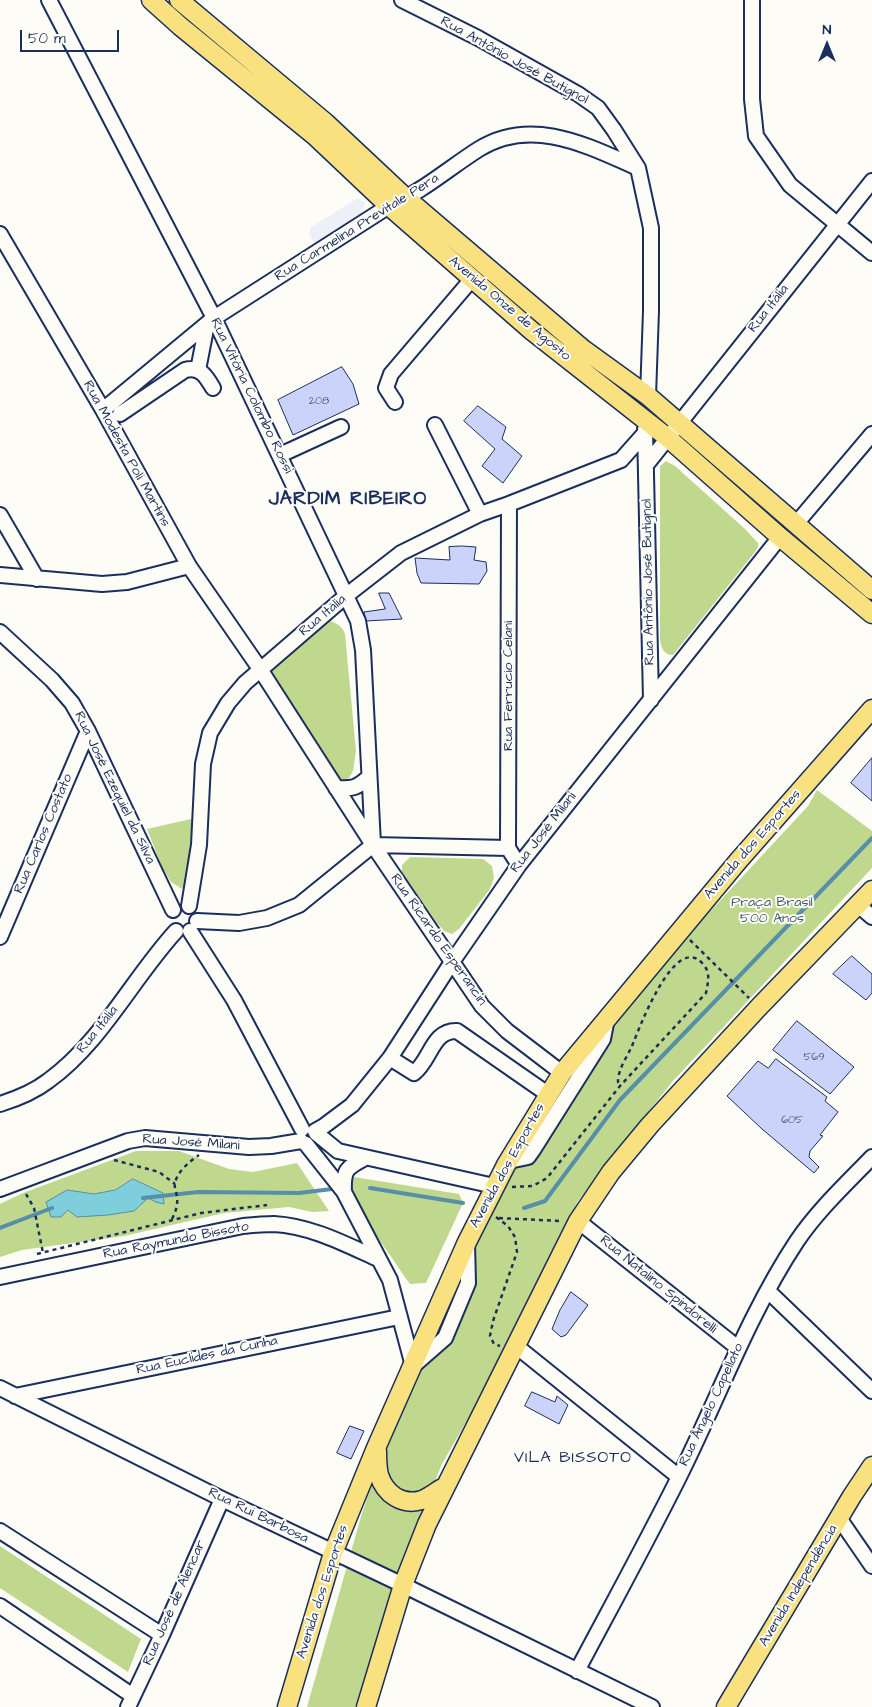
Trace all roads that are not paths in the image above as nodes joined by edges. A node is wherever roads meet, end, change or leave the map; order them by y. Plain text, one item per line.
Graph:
1 (49, 0) edge
2 (151, 0) edge
3 (179, 0) edge
4 (402, 0) edge
5 (752, 0) edge
6 (638, 168) junction
7 (872, 181) edge
8 (406, 198) junction
9 (389, 206) junction
10 (837, 225) junction
11 (0, 234) edge
12 (872, 253) edge
13 (472, 279) junction
14 (210, 321) junction
15 (198, 370) junction
16 (212, 388) dead end
17 (648, 396) junction
18 (394, 402) dead end
19 (103, 410) junction
20 (120, 414) dead end
21 (679, 423) junction
22 (435, 425) dead end
23 (646, 426) junction
24 (341, 427) dead end
25 (872, 434) edge
26 (668, 438) junction
27 (280, 455) junction
28 (621, 460) junction
29 (647, 464) junction
30 (509, 504) junction
31 (480, 514) junction
32 (0, 515) edge
33 (796, 525) junction
34 (780, 537) junction
35 (189, 566) junction
36 (0, 575) edge
37 (37, 579) junction
38 (872, 590) edge
39 (347, 595) junction
40 (872, 614) edge
41 (0, 632) edge
42 (260, 669) junction
43 (650, 700) junction
44 (872, 709) edge
45 (88, 731) junction
46 (369, 777) junction
47 (336, 788) junction
48 (373, 845) junction
49 (508, 848) junction
50 (519, 865) junction
51 (867, 897) edge
52 (189, 906) junction
53 (173, 910) junction
54 (872, 917) edge
55 (187, 927) junction
56 (0, 937) edge
57 (452, 962) junction
58 (607, 1018) junction
59 (390, 1058) junction
60 (562, 1073) junction
61 (549, 1095) junction
62 (0, 1104) edge
63 (308, 1136) junction
64 (872, 1156) edge
65 (365, 1158) junction
66 (509, 1161) junction
67 (494, 1186) junction
68 (0, 1189) edge
69 (344, 1192) junction
70 (578, 1222) junction
71 (378, 1259) junction
72 (0, 1277) edge
73 (768, 1290) junction
74 (399, 1316) junction
75 (738, 1348) junction
76 (514, 1350) junction
77 (412, 1366) junction
78 (0, 1388) edge
79 (872, 1391) edge
80 (15, 1396) junction
81 (376, 1448) junction
82 (872, 1466) edge
83 (679, 1477) junction
84 (446, 1486) junction
85 (222, 1499) junction
86 (839, 1518) junction
87 (0, 1531) edge
88 (333, 1553) junction
89 (872, 1566) edge
90 (403, 1584) junction
91 (0, 1606) edge
92 (162, 1636) junction
93 (577, 1671) junction
94 (130, 1702) edge
95 (287, 1707) edge
96 (366, 1707) edge
97 (652, 1707) edge
98 (726, 1707) edge

1 - 14 street, Rua Vitória Colombo Rossi
2 - 9 main road, Avenida Onze de Agosto
3 - 8 main road, Avenida Onze de Agosto
4 - 6 street, Rua Antônio José Butignol
5 - 10 street
6 - 8 street, Rua Carmelina Previtale Pera
6 - 17 street, Rua Antônio José Butignol
7 - 10 street, Rua Itália
8 - 9 street, Rua Carmelina Previtale Pera
8 - 17 main road, Avenida Onze de Agosto
9 - 13 main road, Avenida Onze de Agosto
9 - 14 street, Rua Carmelina Previtale Pera
10 - 12 street
10 - 21 street, Rua Itália
11 - 19 street, Rua Modesta Poli Martins
13 - 18 street
13 - 23 main road, Avenida Onze de Agosto
14 - 15 street
14 - 19 street, Rua Carmelina Previtale Pera
14 - 27 street, Rua Vitória Colombo Rossi
15 - 16 street
15 - 20 street
17 - 21 main road, Avenida Onze de Agosto
19 - 35 street, Rua Modesta Poli Martins
21 - 26 street, Rua Itália
21 - 33 main road, Avenida Onze de Agosto
22 - 31 street
23 - 26 main road, Avenida Onze de Agosto
23 - 28 street
23 - 29 street, Rua Antônio José Butignol
24 - 27 street
25 - 33 street
26 - 29 street, Rua Itália
26 - 34 main road, Avenida Onze de Agosto
27 - 39 street, Rua Vitória Colombo Rossi
28 - 29 street
28 - 30 street, Rua Itália
29 - 43 street, Rua Antônio José Butignol
30 - 31 street, Rua Itália
30 - 49 street, Rua Ferrucio Celani
31 - 39 street, Rua Itália
32 - 37 street
33 - 38 main road, Avenida Onze de Agosto
34 - 40 main road, Avenida Onze de Agosto
34 - 43 street, Rua José Milani
35 - 37 street
35 - 42 street, Rua Modesta Poli Martins
36 - 37 street
39 - 42 street, Rua Itália
39 - 46 street, Rua Vitória Colombo Rossi
41 - 45 street, Rua José Ezequiel da Silva
42 - 47 street, Rua Ricardo Esperancin
42 - 52 street, Rua Itália
43 - 50 street, Rua José Milani
44 - 58 main road, Avenida dos Esportes
45 - 53 street, Rua José Ezequiel da Silva
45 - 56 street, Rua Carlos Costato
46 - 47 street
46 - 48 street, Rua Vitória Colombo Rossi
47 - 48 street, Rua Ricardo Esperancin
48 - 49 street
48 - 55 street
48 - 57 street, Rua Ricardo Esperancin
49 - 50 street
50 - 57 street, Rua José Milani
51 - 54 street
51 - 70 main road
52 - 53 street
52 - 55 street
53 - 55 street
55 - 62 street, Rua Itália
55 - 63 street
57 - 59 street, Rua José Milani
57 - 60 street, Rua Ricardo Esperancin
58 - 60 main road, Avenida dos Esportes
58 - 66 street
59 - 61 street
59 - 63 street, Rua José Milani
60 - 61 main road, Avenida dos Esportes
61 - 66 main road, Avenida dos Esportes
63 - 65 street
63 - 68 street, Rua José Milani
63 - 69 street
64 - 73 street, Rua Ângelo Capellato
65 - 67 street
65 - 69 street
66 - 67 main road, Avenida dos Esportes
67 - 77 main road, Avenida dos Esportes
69 - 71 street
70 - 75 street, Rua Natalino Spindorelli
70 - 76 main road
71 - 72 street, Rua Raymundo Bissoto
71 - 74 street
73 - 75 street, Rua Ângelo Capellato
73 - 79 street
74 - 77 street
74 - 80 street, Rua Euclides da Cunha
75 - 83 street, Rua Ângelo Capellato
76 - 83 street
76 - 84 main road
77 - 81 main road, Avenida dos Esportes
78 - 80 street, Rua Rui Barbosa
80 - 85 street, Rua Rui Barbosa
81 - 84 main road
81 - 88 main road, Avenida dos Esportes
82 - 86 main road, Avenida Independência
83 - 93 street, Rua Ângelo Capellato
84 - 90 main road
85 - 88 street, Rua Rui Barbosa
85 - 92 street, Rua José de Alencar
86 - 89 street
86 - 98 main road, Avenida Independência
87 - 92 street
88 - 90 street, Rua Rui Barbosa
88 - 95 main road, Avenida dos Esportes
90 - 93 street, Rua Rui Barbosa
90 - 96 main road
91 - 94 street
92 - 94 street, Rua José de Alencar
93 - 97 street, Rua Rui Barbosa

